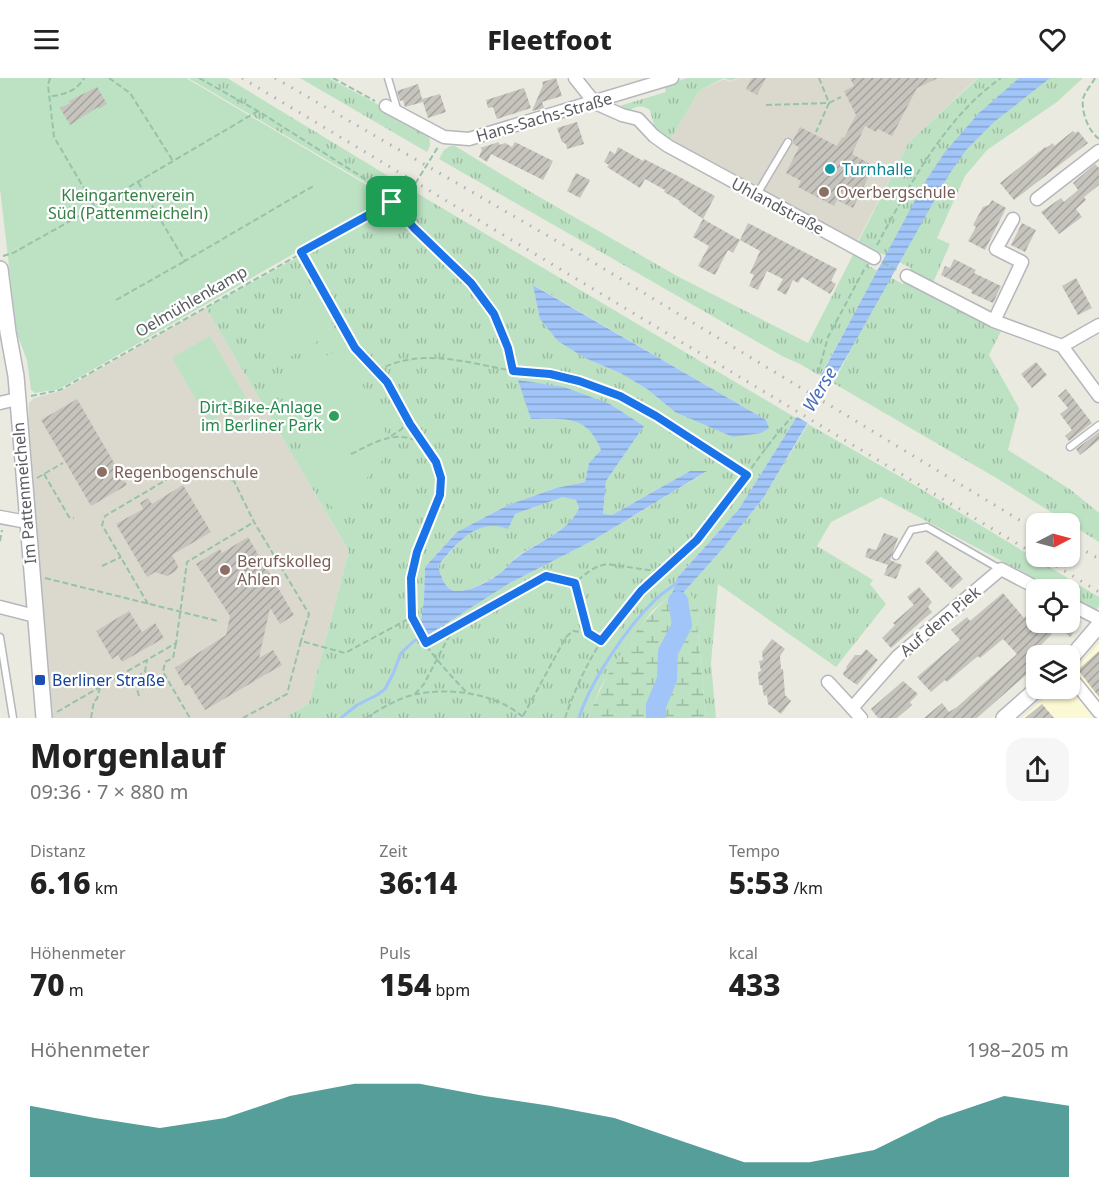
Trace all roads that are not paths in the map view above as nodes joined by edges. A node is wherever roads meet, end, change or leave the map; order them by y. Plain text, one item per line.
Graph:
1 (388, 78) edge
2 (576, 78) edge
3 (672, 78) edge
4 (595, 103) junction
5 (386, 106) road end
6 (399, 113) junction
7 (788, 142) dead end
8 (1099, 151) edge
9 (756, 194) junction
10 (1036, 199) dead end
11 (1013, 219) dead end
12 (872, 257) road end
13 (0, 269) edge
14 (907, 276) road end
15 (994, 321) junction
16 (1099, 325) edge
17 (1062, 346) junction
18 (1099, 396) edge
19 (23, 398) junction
20 (0, 403) edge
21 (1099, 425) edge
22 (1070, 447) dead end
23 (0, 517) edge
24 (27, 522) junction
25 (896, 556) dead end
26 (1001, 569) junction
27 (1026, 582) edge
28 (0, 607) edge
29 (1080, 609) edge
30 (35, 616) junction
31 (1099, 619) edge
32 (1099, 625) edge
33 (0, 637) edge
34 (1080, 647) edge
35 (828, 682) dead end
36 (1080, 688) edge
37 (1026, 699) edge
38 (852, 708) junction
39 (1099, 711) edge
40 (44, 717) edge
41 (13, 718) edge
42 (861, 718) edge
43 (1005, 718) edge
44 (1090, 718) edge

1 - 6 lane
2 - 4 street, Uhlandstraße
3 - 4 street, Hans-Sachs-Straße
4 - 6 street, Hans-Sachs-Straße
4 - 9 street, Uhlandstraße
5 - 6 street, Hans-Sachs-Straße
7 - 9 lane
8 - 10 street
9 - 12 street, Uhlandstraße
11 - 15 street
13 - 19 street, Im Pattenmeicheln
14 - 15 street
15 - 17 street
16 - 17 street
17 - 18 street
19 - 20 street
19 - 24 street, Im Pattenmeicheln
21 - 22 lane
23 - 24 street
24 - 30 street, Im Pattenmeicheln
25 - 26 lane
26 - 27 street
26 - 38 street, Auf dem Piek
28 - 30 street
29 - 31 street
30 - 40 street, Im Pattenmeicheln
32 - 34 street
33 - 41 lane
35 - 38 street
36 - 39 street
37 - 43 street
38 - 42 street
39 - 44 lane

